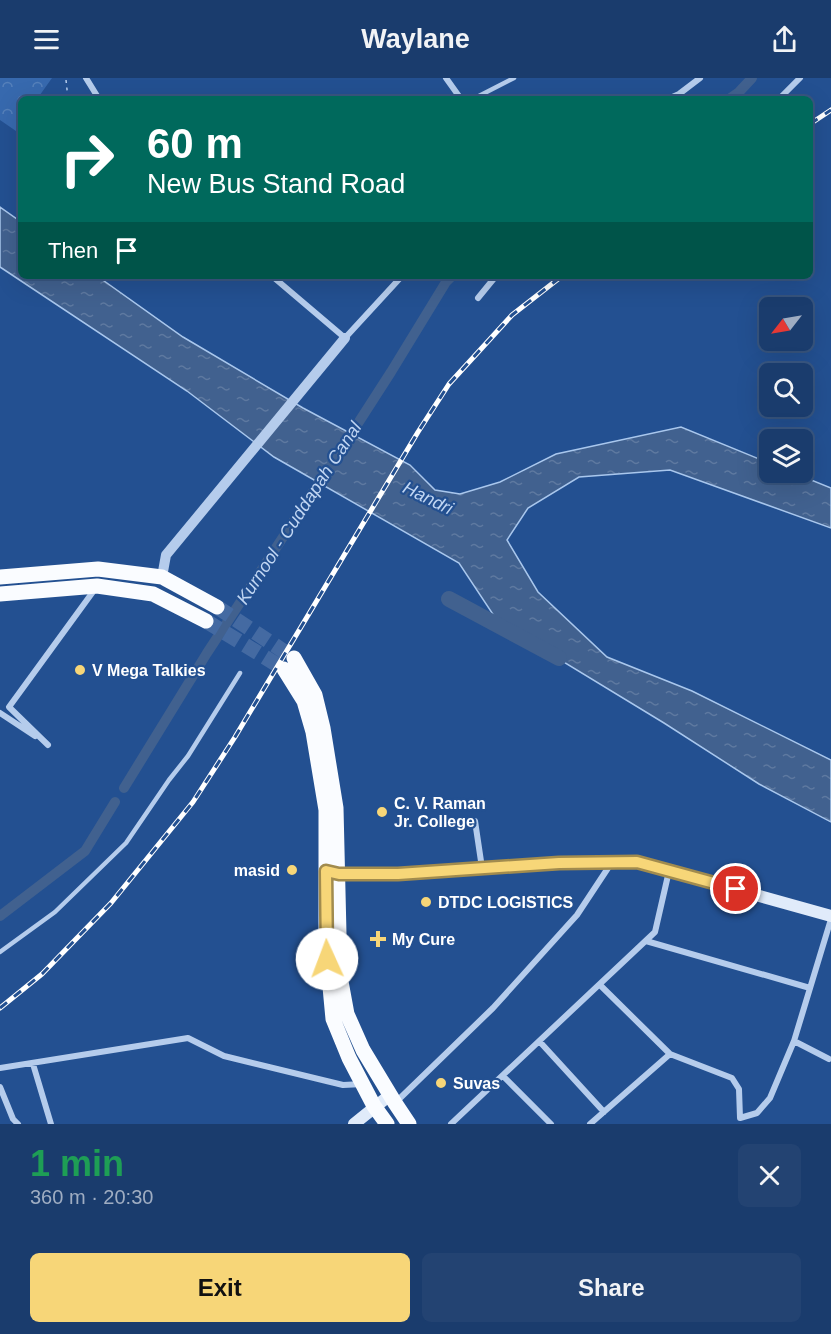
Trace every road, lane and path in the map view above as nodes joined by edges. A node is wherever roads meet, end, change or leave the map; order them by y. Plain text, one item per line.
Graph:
1 (86, 78) edge
2 (446, 78) edge
3 (514, 78) edge
4 (700, 78) edge
5 (800, 78) edge
6 (66, 80) dead end
7 (68, 96) edge
8 (97, 96) edge
9 (459, 96) edge
10 (479, 96) edge
11 (675, 96) edge
12 (782, 96) edge
13 (276, 279) edge
14 (399, 279) edge
15 (494, 279) edge
16 (478, 298) dead end
17 (345, 338) junction
18 (162, 577) junction
19 (0, 578) edge
20 (97, 586) junction
21 (0, 594) edge
22 (217, 606) tunnel mouth
23 (206, 621) tunnel mouth
24 (289, 664) tunnel mouth
25 (240, 674) dead end
26 (0, 713) edge
27 (476, 821) dead end
28 (612, 862) junction
29 (482, 869) junction
30 (669, 870) junction
31 (332, 872) junction
32 (831, 918) edge
33 (646, 941) junction
34 (0, 952) edge
35 (600, 985) junction
36 (810, 988) junction
37 (794, 1041) junction
38 (540, 1042) junction
39 (670, 1054) junction
40 (829, 1059) dead end
41 (33, 1064) junction
42 (0, 1068) edge
43 (503, 1076) junction
44 (363, 1084) junction
45 (0, 1087) edge
46 (392, 1099) junction
47 (374, 1107) junction
48 (604, 1112) junction
49 (406, 1123) edge
50 (18, 1124) edge
51 (51, 1124) edge
52 (354, 1124) edge
53 (387, 1124) edge
54 (452, 1124) edge
55 (551, 1124) edge
56 (590, 1124) edge

1 - 8 street
2 - 9 street
3 - 10 lane
4 - 11 street
5 - 12 street
6 - 7 path
13 - 17 street
14 - 17 street
15 - 16 street
17 - 18 street
18 - 19 main road
18 - 22 main road
20 - 21 main road
20 - 23 main road
20 - 26 street
24 - 31 main road
25 - 34 lane
27 - 29 street
28 - 29 main road
28 - 30 main road
28 - 46 street
29 - 31 main road
30 - 32 main road
30 - 33 street
31 - 44 main road
31 - 46 main road
32 - 36 street
33 - 35 street
33 - 36 street
35 - 38 street
35 - 39 street
36 - 37 street
37 - 39 street
37 - 40 street
38 - 43 street
38 - 48 street
39 - 48 street
41 - 42 street
41 - 44 street
41 - 51 street
43 - 54 street
43 - 55 street
44 - 47 main road
45 - 50 street
46 - 47 main road
46 - 49 main road
47 - 52 main road
47 - 53 main road
48 - 56 street

